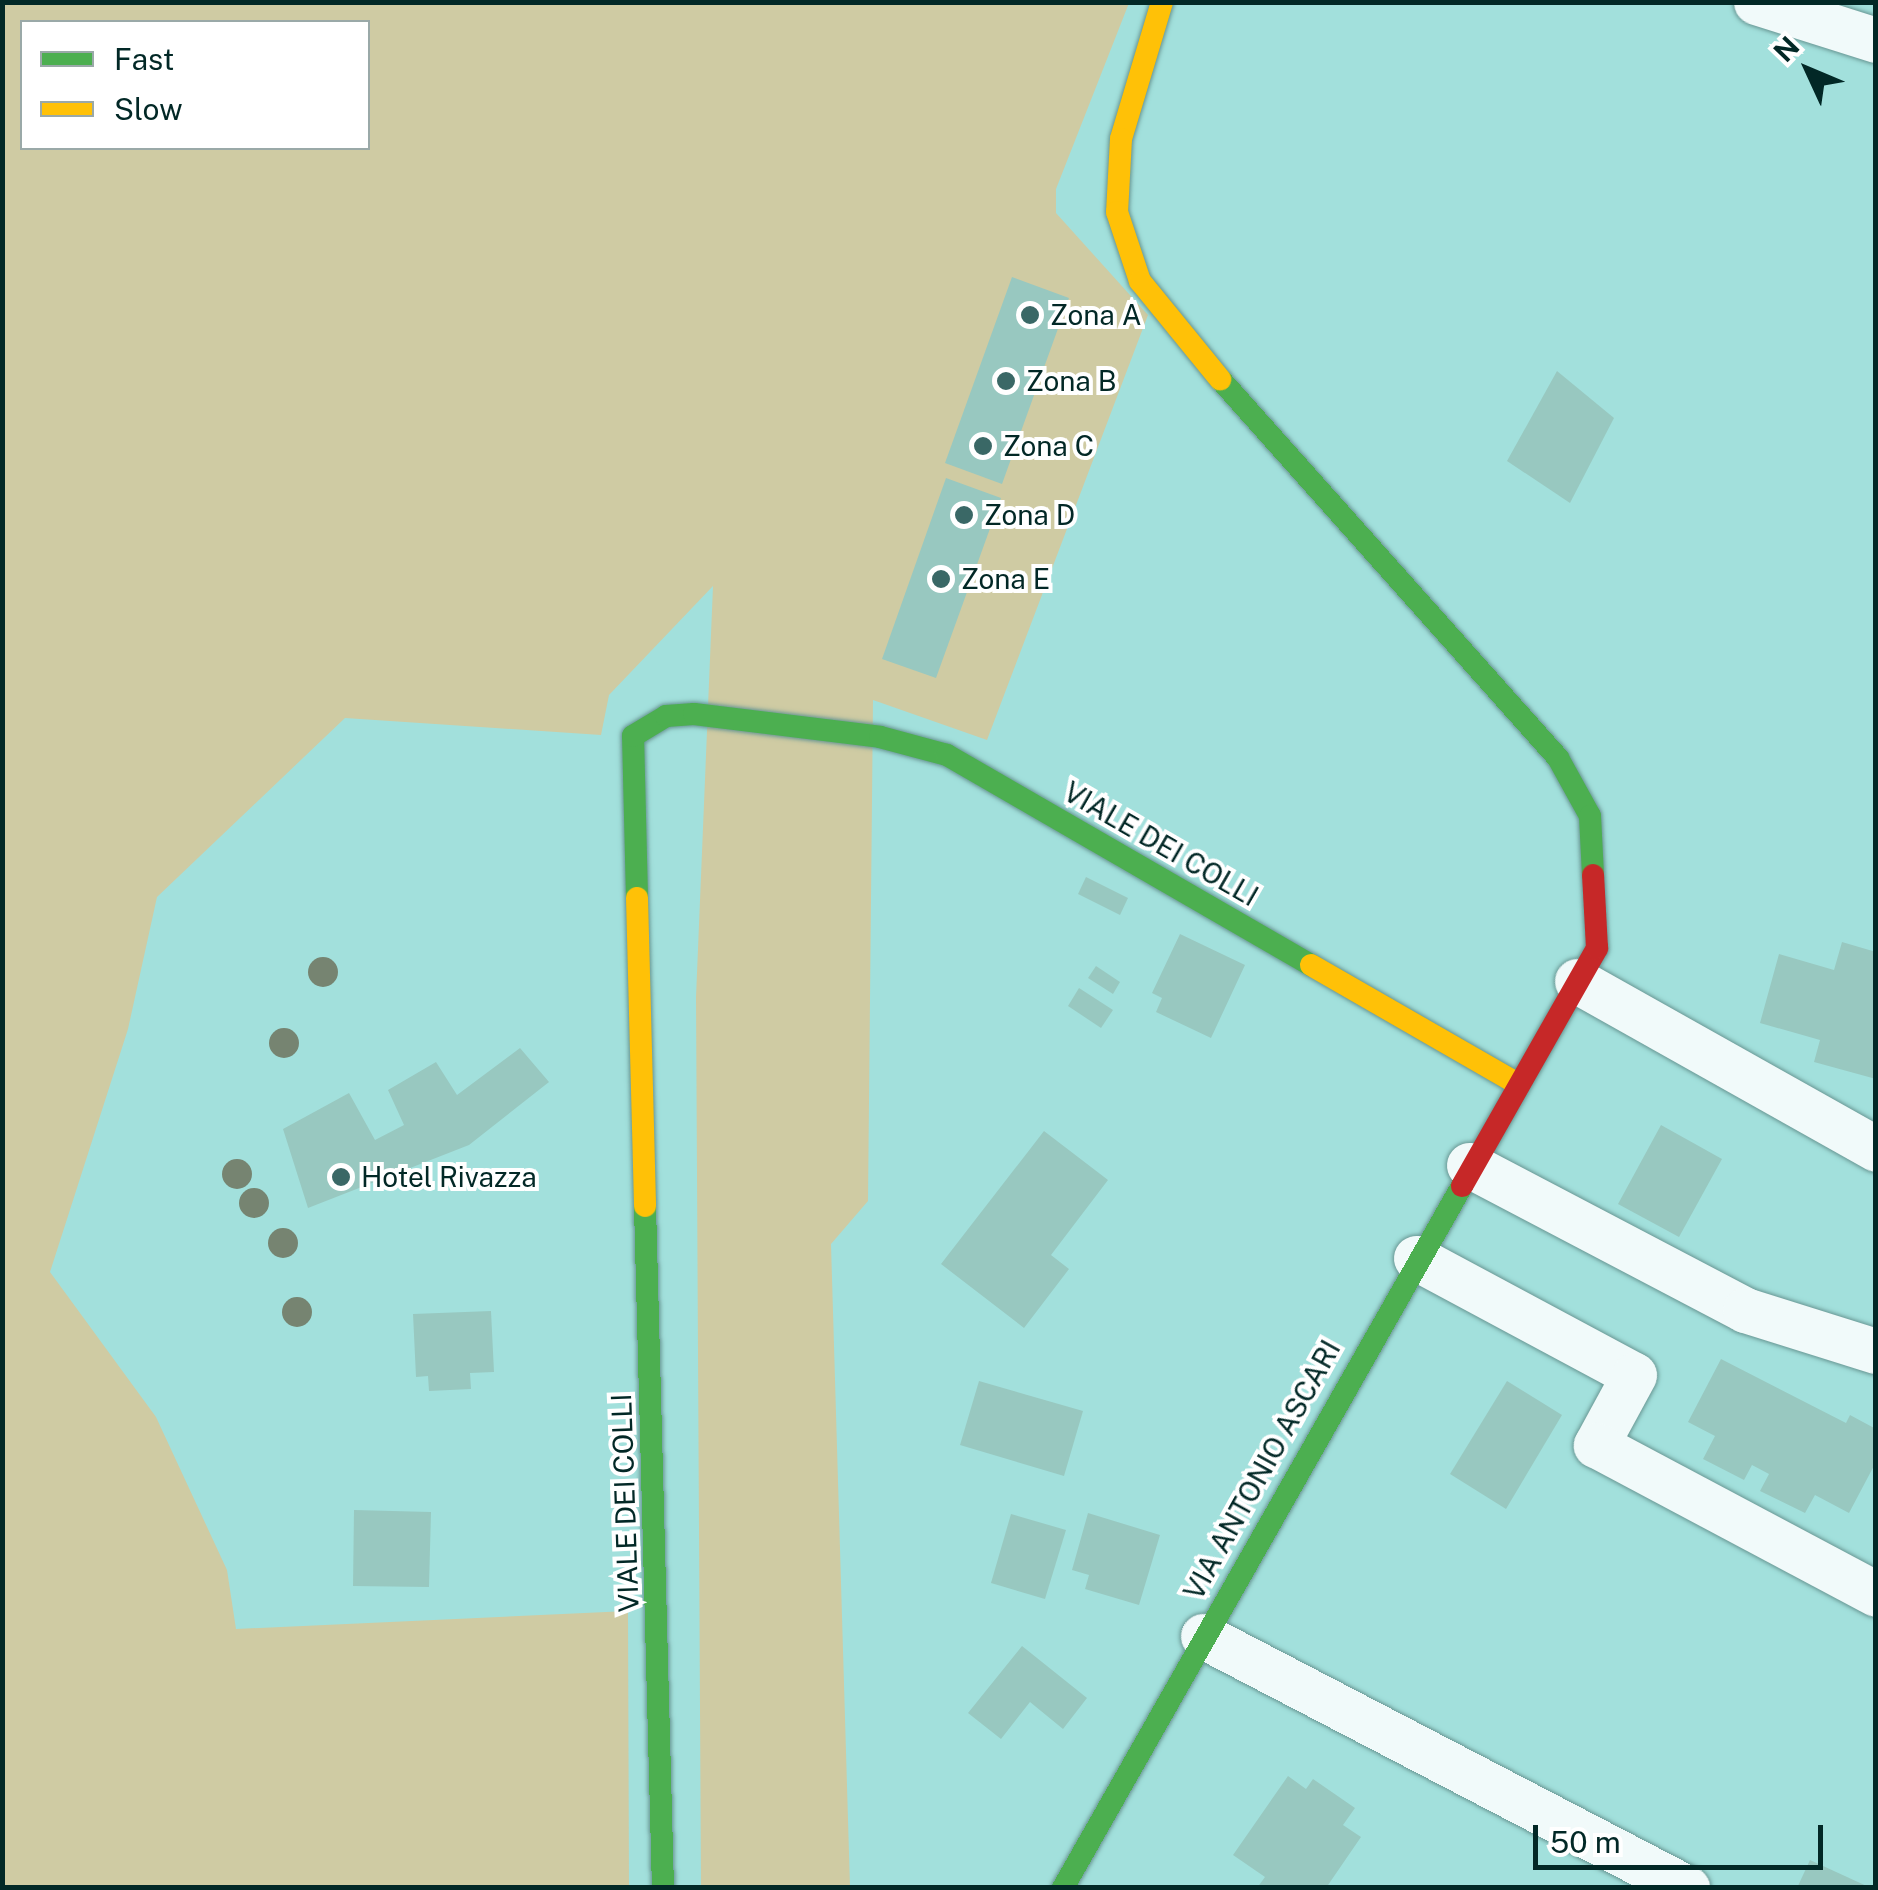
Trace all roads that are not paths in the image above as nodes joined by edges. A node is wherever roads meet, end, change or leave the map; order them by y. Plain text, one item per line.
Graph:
1 (1162, 2) edge
2 (1756, 2) edge
3 (1876, 40) edge
4 (1578, 981) junction
5 (1516, 1083) junction
6 (1876, 1148) edge
7 (1470, 1165) junction
8 (1416, 1258) junction
9 (1876, 1351) edge
10 (1876, 1594) edge
11 (1203, 1636) junction
12 (663, 1888) edge
13 (1063, 1888) edge
14 (1687, 1888) edge

1 - 4 street
2 - 3 street
4 - 5 street
4 - 6 street
5 - 7 street, VIA ANTONIO ASCARI
5 - 12 street, VIALE DEI COLLI
7 - 8 street, VIA ANTONIO ASCARI
7 - 9 street
8 - 10 street
8 - 11 street, VIA ANTONIO ASCARI
11 - 13 street, VIA ANTONIO ASCARI
11 - 14 street

